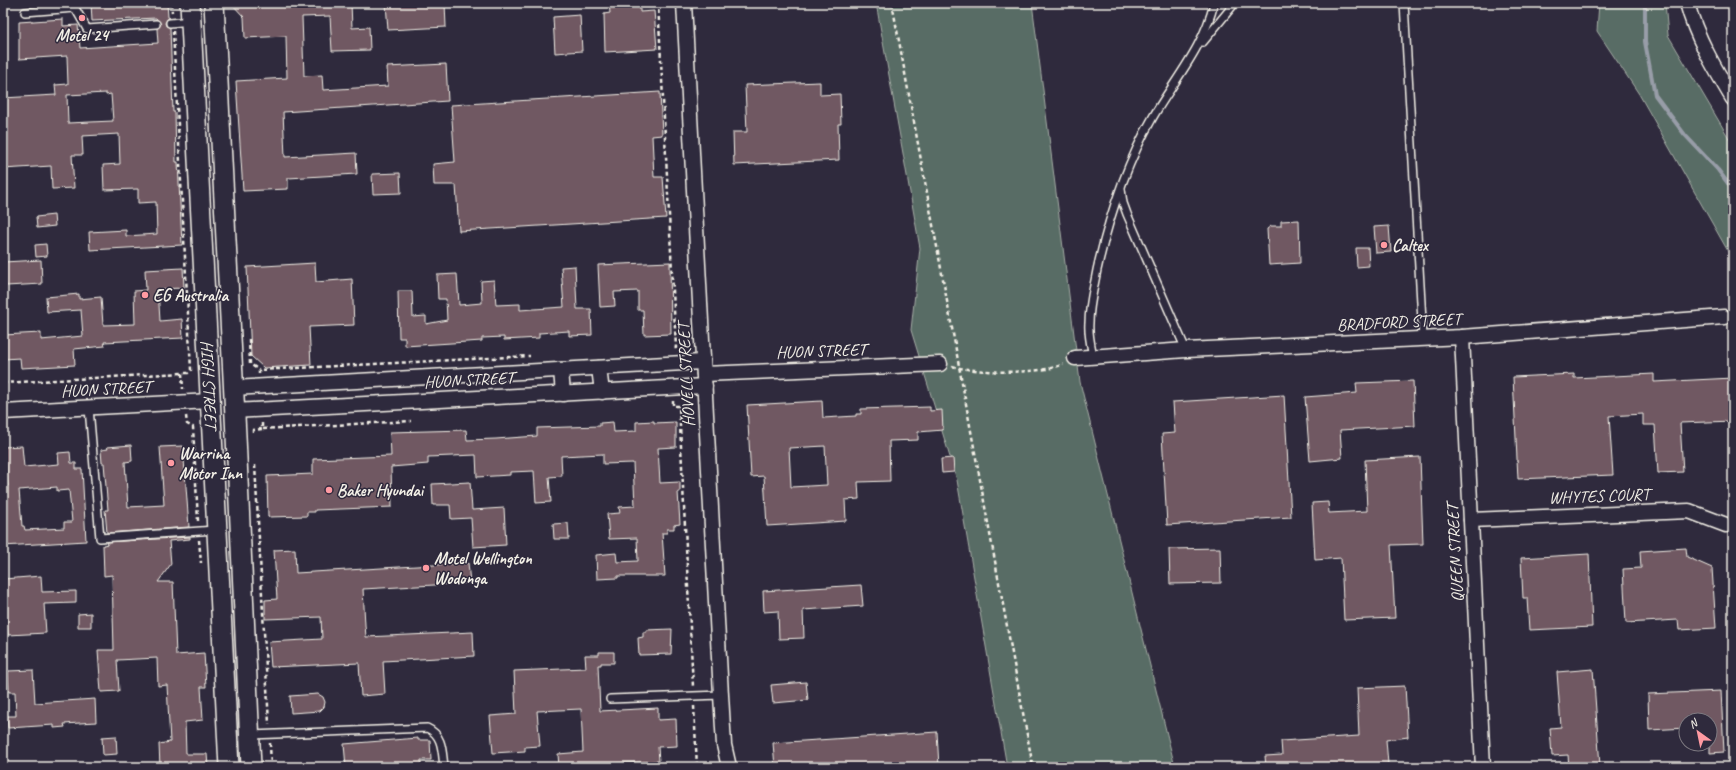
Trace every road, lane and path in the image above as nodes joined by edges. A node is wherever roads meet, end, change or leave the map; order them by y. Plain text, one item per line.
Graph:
1 (171, 3) edge
2 (214, 3) edge
3 (684, 3) edge
4 (892, 3) edge
5 (1214, 3) edge
6 (1235, 3) edge
7 (1404, 3) edge
8 (1687, 3) edge
9 (74, 6) edge
10 (25, 12) dead end
11 (190, 12) edge
12 (171, 23) junction
13 (156, 24) dead end
14 (1194, 53) junction
15 (1733, 99) edge
16 (1122, 181) junction
17 (1724, 317) dead end
18 (1462, 337) junction
19 (1423, 338) junction
20 (1186, 350) junction
21 (1093, 356) junction
22 (1075, 358) joint
23 (940, 364) dead end
24 (599, 368) junction
25 (959, 369) junction
26 (561, 370) junction
27 (182, 373) junction
28 (704, 374) junction
29 (432, 377) junction
30 (3, 383) edge
31 (332, 383) junction
32 (232, 388) junction
33 (602, 392) junction
34 (563, 394) junction
35 (434, 400) junction
36 (210, 401) junction
37 (185, 403) junction
38 (334, 406) junction
39 (89, 408) junction
40 (234, 411) junction
41 (3, 412) edge
42 (262, 429) dead end
43 (254, 437) dead end
44 (255, 460) dead end
45 (1471, 520) junction
46 (1726, 525) dead end
47 (218, 530) junction
48 (199, 531) junction
49 (201, 568) dead end
50 (721, 695) junction
51 (610, 699) dead end
52 (249, 735) junction
53 (270, 735) junction
54 (724, 744) junction
55 (229, 767) edge
56 (250, 767) edge
57 (271, 767) edge
58 (444, 767) edge
59 (722, 767) edge
60 (728, 767) edge
61 (1034, 767) edge
62 (1483, 767) edge

1 - 12 path
2 - 32 main road, HIGH STREET
3 - 28 street, HOVELL STREET
4 - 25 path
5 - 14 lane
6 - 14 lane
7 - 19 lane
8 - 15 street
9 - 10 lane
9 - 13 lane
11 - 12 lane
11 - 36 main road, HIGH STREET
12 - 27 path
14 - 16 lane
16 - 20 lane
16 - 21 lane
17 - 18 street, BRADFORD STREET
18 - 19 street, BRADFORD STREET
18 - 45 street, QUEEN STREET
19 - 20 street, BRADFORD STREET
20 - 21 street, BRADFORD STREET
21 - 22 street, BRADFORD STREET
22 - 25 path
23 - 28 street, HUON STREET
24 - 26 street, HUON STREET
24 - 28 street, HUON STREET
24 - 33 street
25 - 61 path
26 - 29 street, HUON STREET
26 - 34 street
27 - 30 path
27 - 37 path
28 - 33 street, HUON STREET
28 - 50 street, HOVELL STREET
29 - 31 street, HUON STREET
29 - 35 street
31 - 32 street, HUON STREET
31 - 38 street
32 - 36 main road
32 - 40 main road, HIGH STREET
33 - 34 street, HUON STREET
34 - 35 street, HUON STREET
35 - 38 street, HUON STREET
36 - 37 street, HUON STREET
36 - 40 main road
36 - 47 main road, HIGH STREET
37 - 39 street, HUON STREET
37 - 48 path
38 - 40 street, HUON STREET
39 - 41 street, HUON STREET
39 - 48 lane
40 - 52 main road, HIGH STREET
42 - 43 path
44 - 53 path
45 - 46 street, WHYTES COURT
45 - 62 street, QUEEN STREET
47 - 48 lane
47 - 55 main road, HIGH STREET
48 - 49 path
50 - 51 lane
50 - 54 street, HOVELL STREET
52 - 53 lane
52 - 56 main road, HIGH STREET
53 - 57 path
53 - 58 lane
54 - 59 street, HOVELL STREET
54 - 60 street, HOVELL STREET

